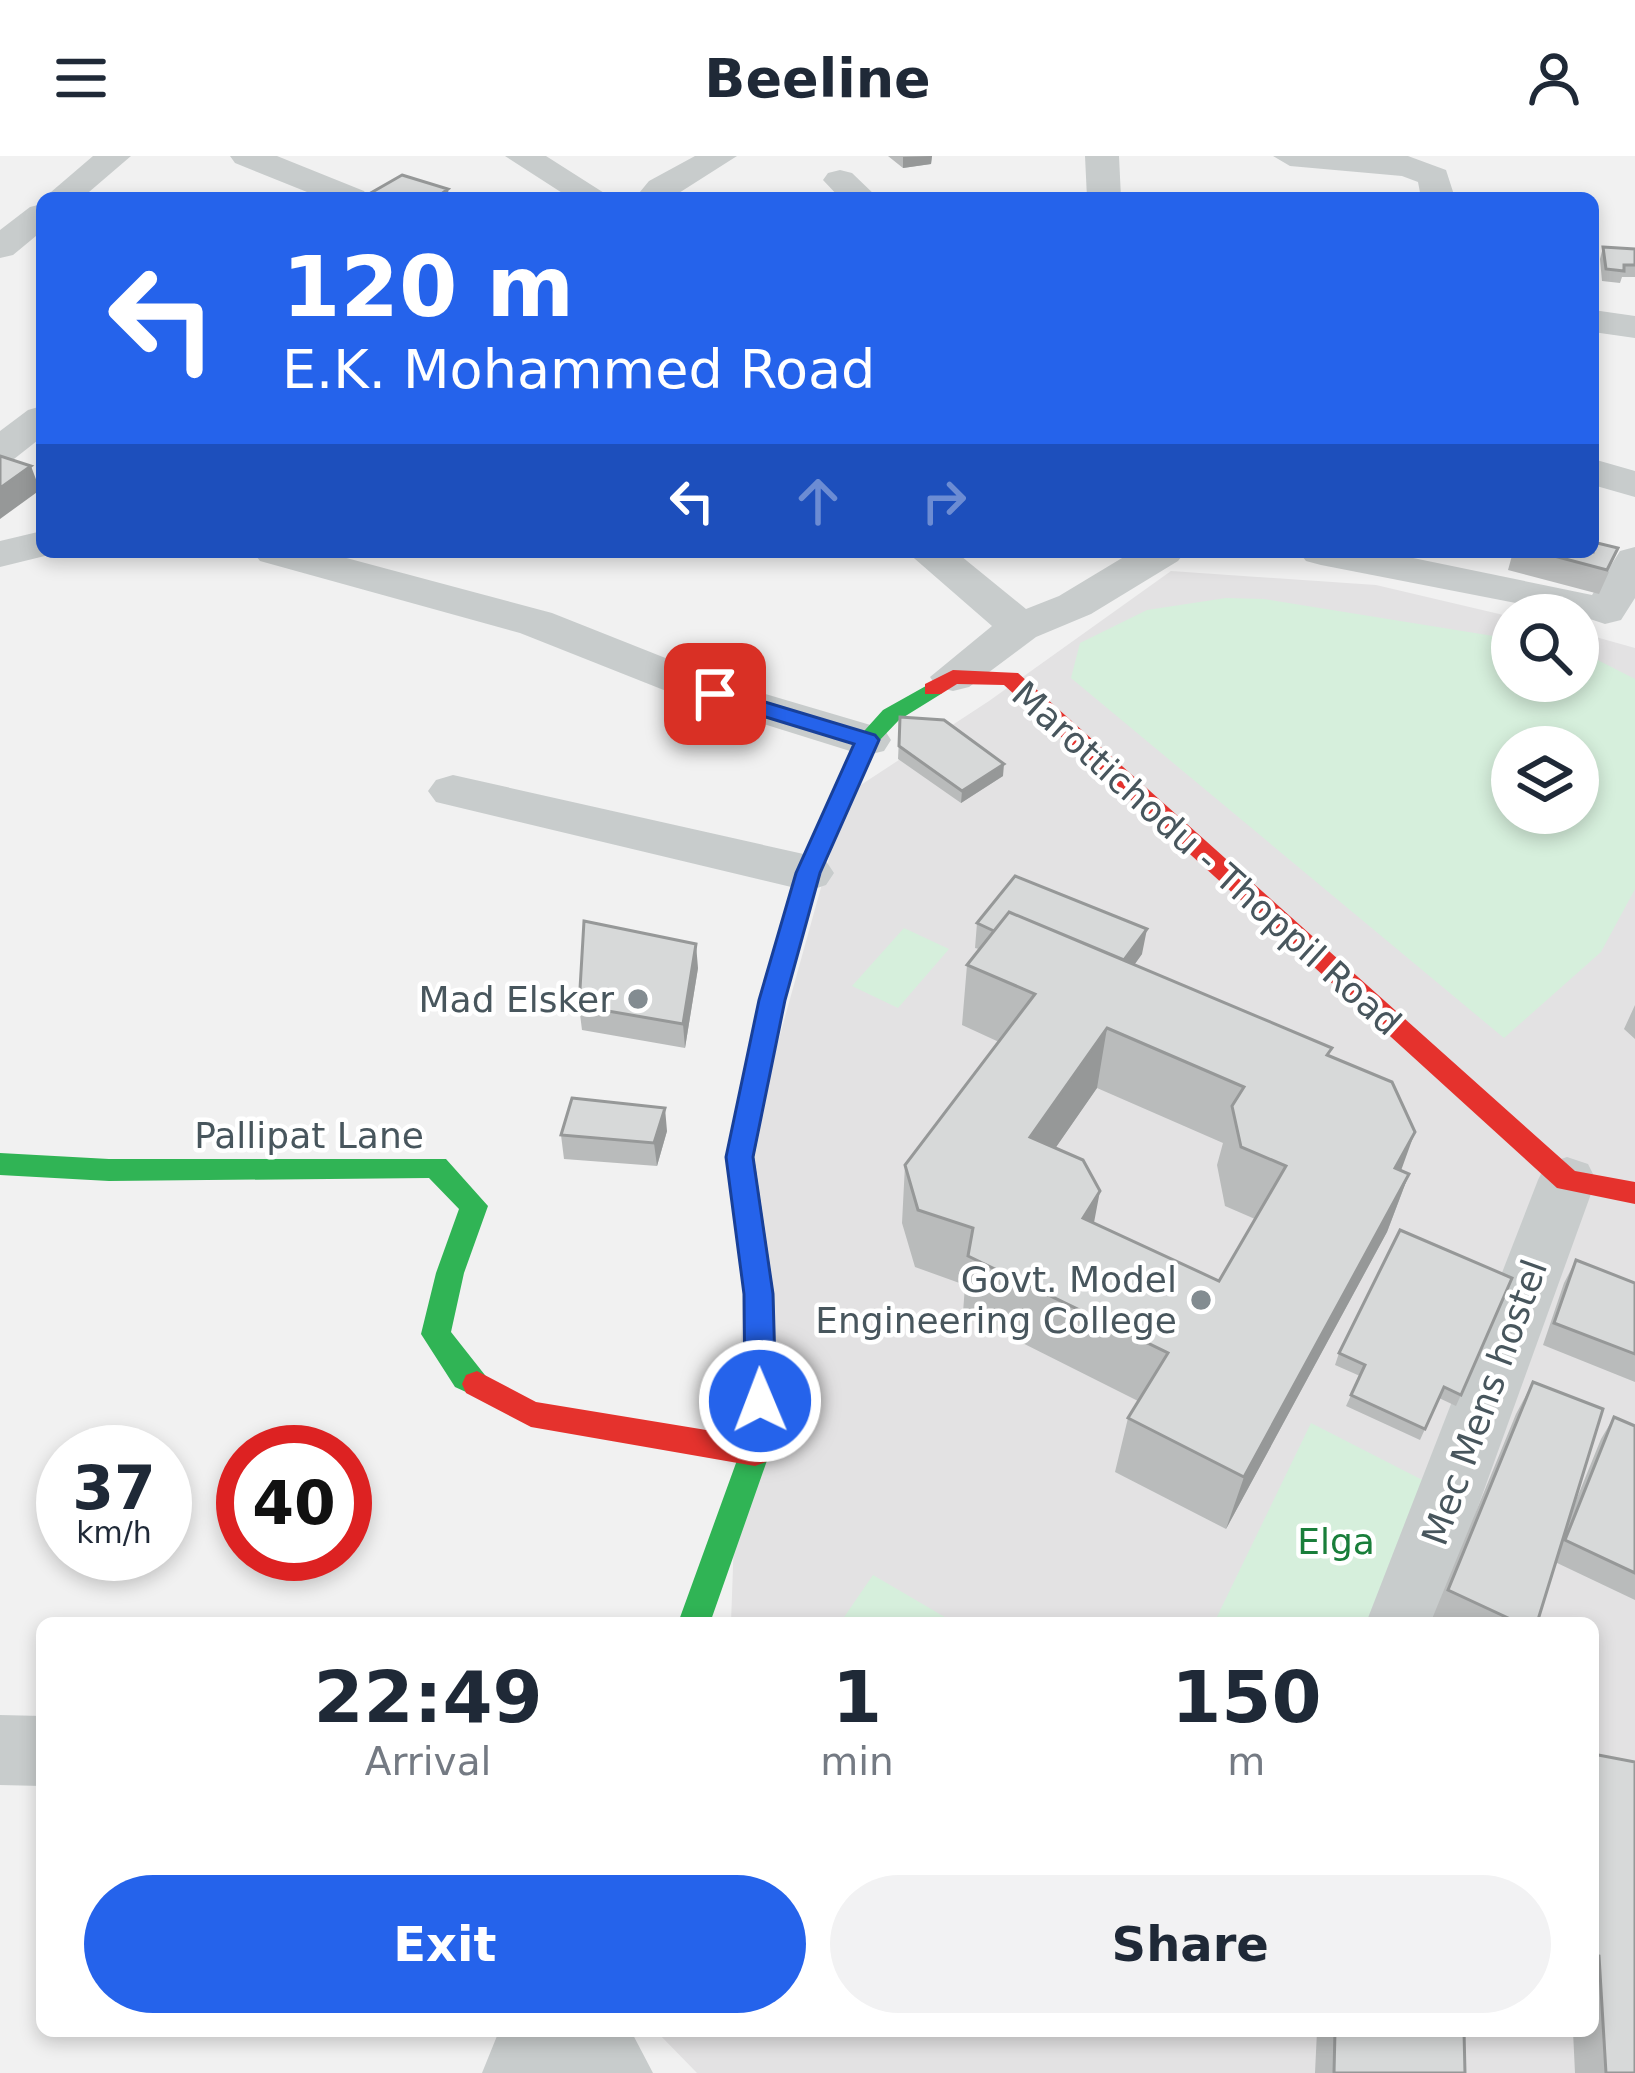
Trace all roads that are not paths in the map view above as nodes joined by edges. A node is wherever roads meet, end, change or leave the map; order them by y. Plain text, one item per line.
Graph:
1 (114, 156) edge
2 (248, 156) edge
3 (522, 156) edge
4 (720, 156) edge
5 (1102, 156) edge
6 (1290, 156) edge
7 (69, 192) edge
8 (337, 192) edge
9 (585, 192) edge
10 (657, 192) edge
11 (1104, 192) edge
12 (1437, 192) edge
13 (36, 219) edge
14 (0, 248) edge
15 (1599, 322) edge
16 (1635, 327) edge
17 (36, 423) edge
18 (0, 450) edge
19 (1599, 473) edge
20 (1635, 485) edge
21 (36, 545) edge
22 (0, 554) edge
23 (296, 558) edge
24 (936, 558) edge
25 (1153, 558) edge
26 (1350, 558) edge
27 (1635, 560) edge
28 (1020, 627) junction
29 (953, 677) junction
30 (867, 740) junction
31 (453, 791) dead end
32 (808, 873) junction
33 (0, 1164) edge
34 (1567, 1180) junction
35 (1635, 1193) edge
36 (755, 1453) junction
37 (696, 1617) edge
38 (1403, 1617) edge
39 (0, 1750) edge
40 (36, 1751) edge
41 (537, 2037) edge
42 (585, 2037) edge
43 (522, 2073) edge
44 (613, 2073) edge

1 - 7 street
2 - 8 street
3 - 9 street
4 - 10 street
5 - 11 street
6 - 12 street
13 - 14 street
15 - 16 street
17 - 18 street
19 - 20 street
21 - 22 street
23 - 30 street
24 - 28 street
25 - 28 street
26 - 27 street
28 - 29 street
29 - 30 street
29 - 34 street, Marottichodu - Thoppil Road
30 - 32 street
31 - 32 street
32 - 36 street
33 - 36 street, Pallipat Lane
34 - 35 street
34 - 38 street, Mec Mens hostel
36 - 37 street
39 - 40 street
41 - 43 street
42 - 44 street

